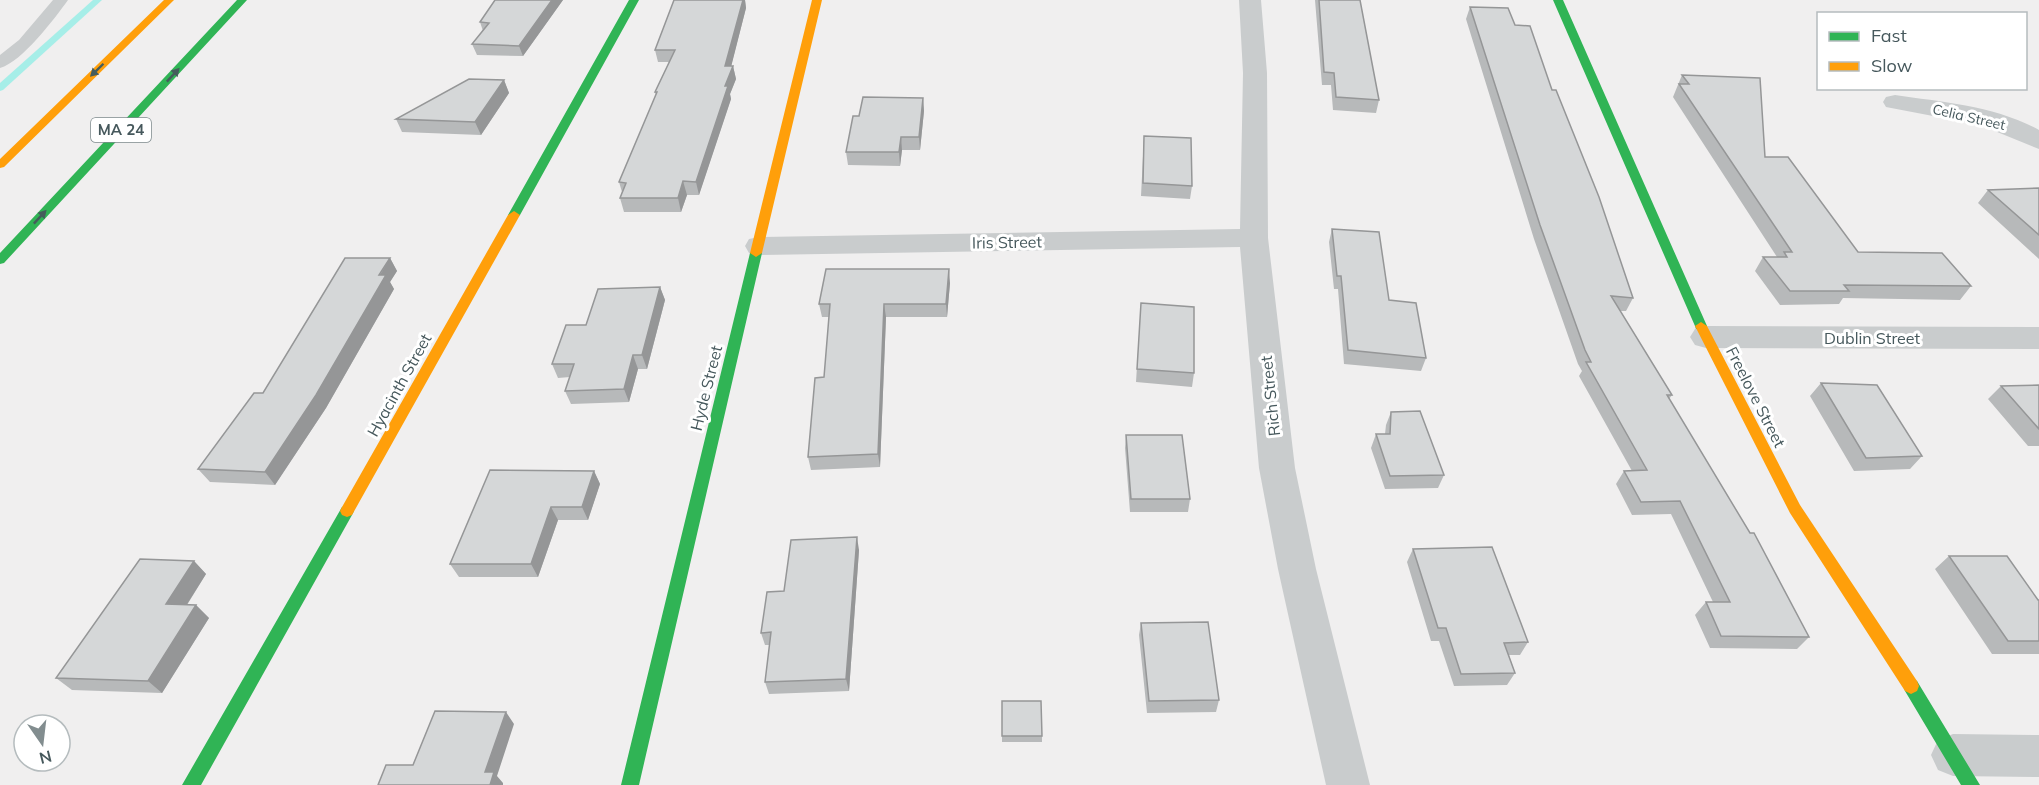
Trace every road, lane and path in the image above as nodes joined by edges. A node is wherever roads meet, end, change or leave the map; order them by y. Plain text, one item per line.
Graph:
1 (61, 0) edge
2 (169, 0) edge
3 (243, 0) edge
4 (633, 0) edge
5 (817, 0) edge
6 (1250, 0) edge
7 (1558, 0) edge
8 (0, 63) edge
9 (1895, 102) dead end
10 (2039, 141) edge
11 (0, 165) edge
12 (1254, 238) junction
13 (759, 246) junction
14 (0, 260) edge
15 (1706, 337) junction
16 (2039, 338) edge
17 (2039, 756) edge
18 (1962, 770) edge
19 (191, 785) edge
20 (630, 785) edge
21 (1348, 785) edge

1 - 8 lane
2 -> 11 main road
14 -> 3 main road, MA 24
4 - 19 main road, Hyacinth Street
5 - 13 main road, Hyde Street
6 - 12 street, Rich Street
7 - 15 main road, Freelove Street
9 - 10 street, Celia Street
12 - 13 street, Iris Street
12 - 21 street, Rich Street
13 - 20 main road, Hyde Street
15 - 16 street, Dublin Street
15 - 18 main road, Freelove Street
17 - 18 street

